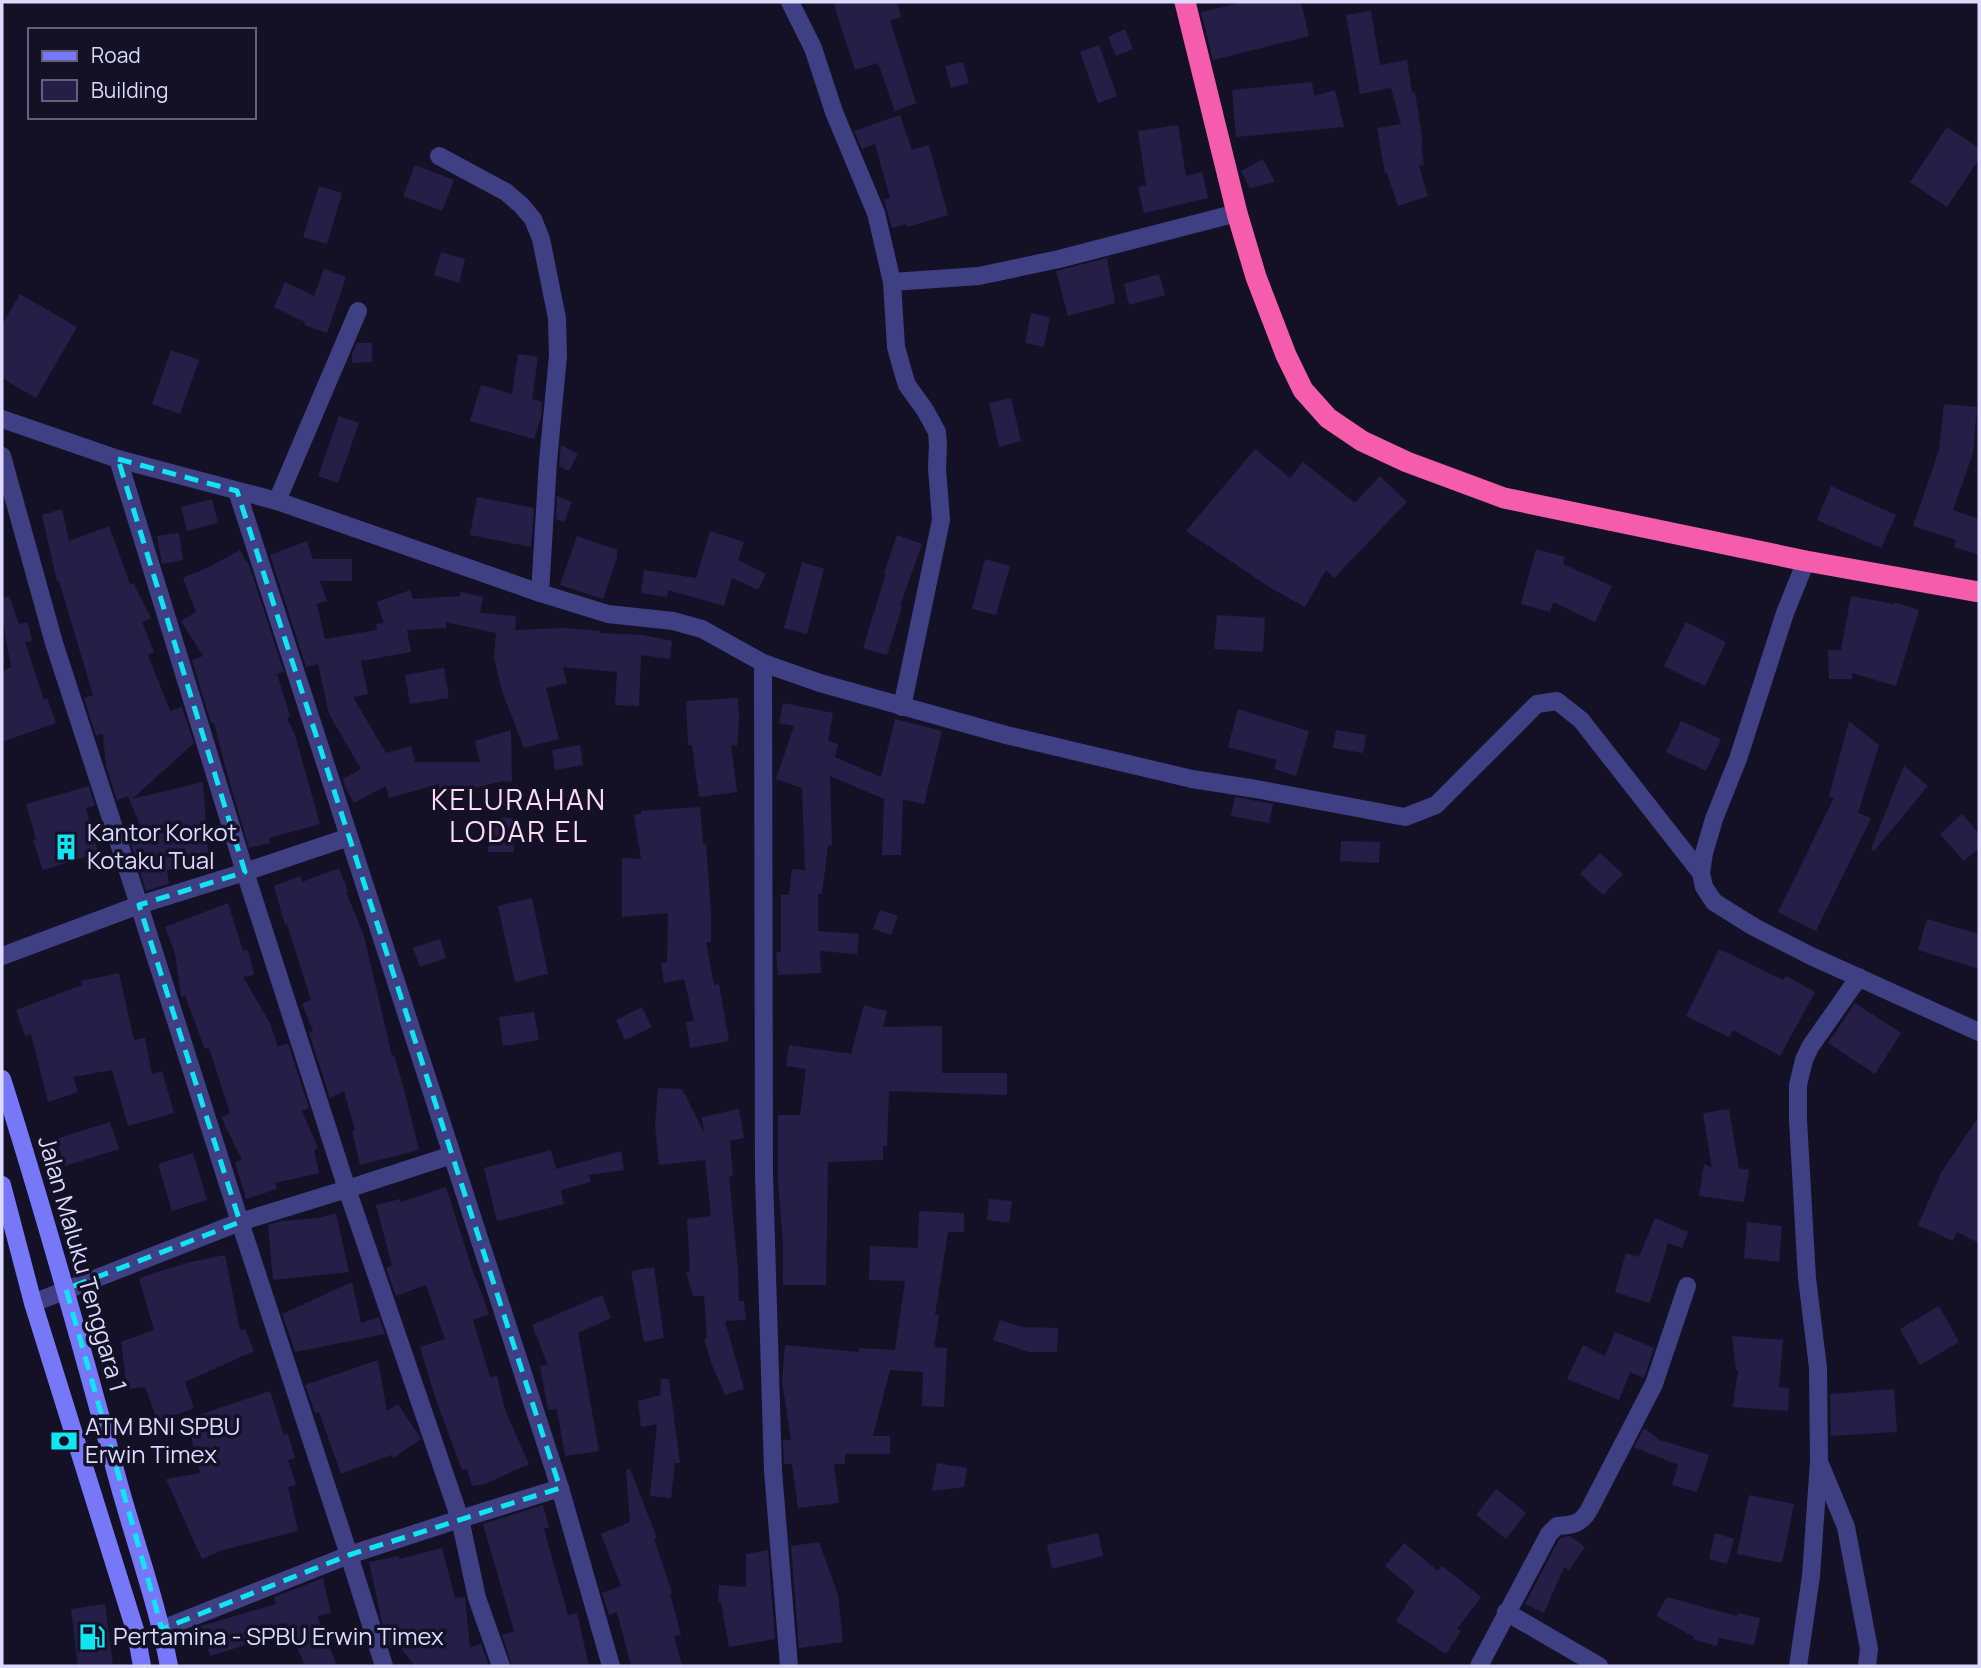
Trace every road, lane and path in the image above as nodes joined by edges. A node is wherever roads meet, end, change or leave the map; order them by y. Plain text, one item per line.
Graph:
1 (790, 2) edge
2 (1185, 2) edge
3 (439, 156) dead end
4 (1237, 213) junction
5 (891, 282) junction
6 (358, 310) dead end
7 (2, 419) edge
8 (2, 456) edge
9 (118, 459) junction
10 (237, 491) junction
11 (277, 501) junction
12 (1806, 561) junction
13 (1979, 592) edge
14 (540, 593) junction
15 (763, 663) junction
16 (902, 707) junction
17 (349, 837) junction
18 (245, 872) junction
19 (1701, 873) junction
20 (139, 905) junction
21 (2, 956) edge
22 (1859, 977) junction
23 (1979, 1032) edge
24 (2, 1079) edge
25 (452, 1155) junction
26 (2, 1185) edge
27 (347, 1189) junction
28 (240, 1223) junction
29 (1687, 1286) dead end
30 (66, 1289) junction
31 (33, 1303) junction
32 (1819, 1461) junction
33 (560, 1488) junction
34 (460, 1519) junction
35 (349, 1555) junction
36 (1507, 1612) junction
37 (162, 1629) junction
38 (142, 1666) edge
39 (169, 1666) edge
40 (384, 1666) edge
41 (501, 1666) edge
42 (611, 1666) edge
43 (789, 1666) edge
44 (1479, 1666) edge
45 (1600, 1666) edge
46 (1798, 1666) edge
47 (1867, 1666) edge

1 - 5 street
2 - 4 highway
3 - 14 street
4 - 5 street
4 - 12 highway
5 - 16 street
6 - 11 street
7 - 9 street
8 - 20 street
9 - 10 street
9 - 18 street
10 - 11 street
10 - 17 street
11 - 14 street
12 - 13 highway
12 - 19 street
14 - 15 street
15 - 16 street
15 - 43 street
16 - 19 street
17 - 18 street
17 - 25 street
18 - 20 street
18 - 27 street
19 - 22 street
20 - 21 street
20 - 28 street
22 - 23 street
22 - 32 street
24 - 30 main road, Jalan Maluku Tenggara 1
25 - 27 street
25 - 33 street
26 - 31 main road
27 - 28 street
27 - 34 street
28 - 30 street
28 - 35 street
29 - 36 street
30 - 31 street
30 - 37 main road, Jalan Maluku Tenggara 1
31 - 38 main road
32 - 46 street
32 - 47 street
33 - 34 street
33 - 42 street
34 - 35 street
34 - 41 street
35 - 37 street
35 - 40 street
36 - 44 street
36 - 45 street
37 - 39 main road, Jalan Maluku Tenggara 1

